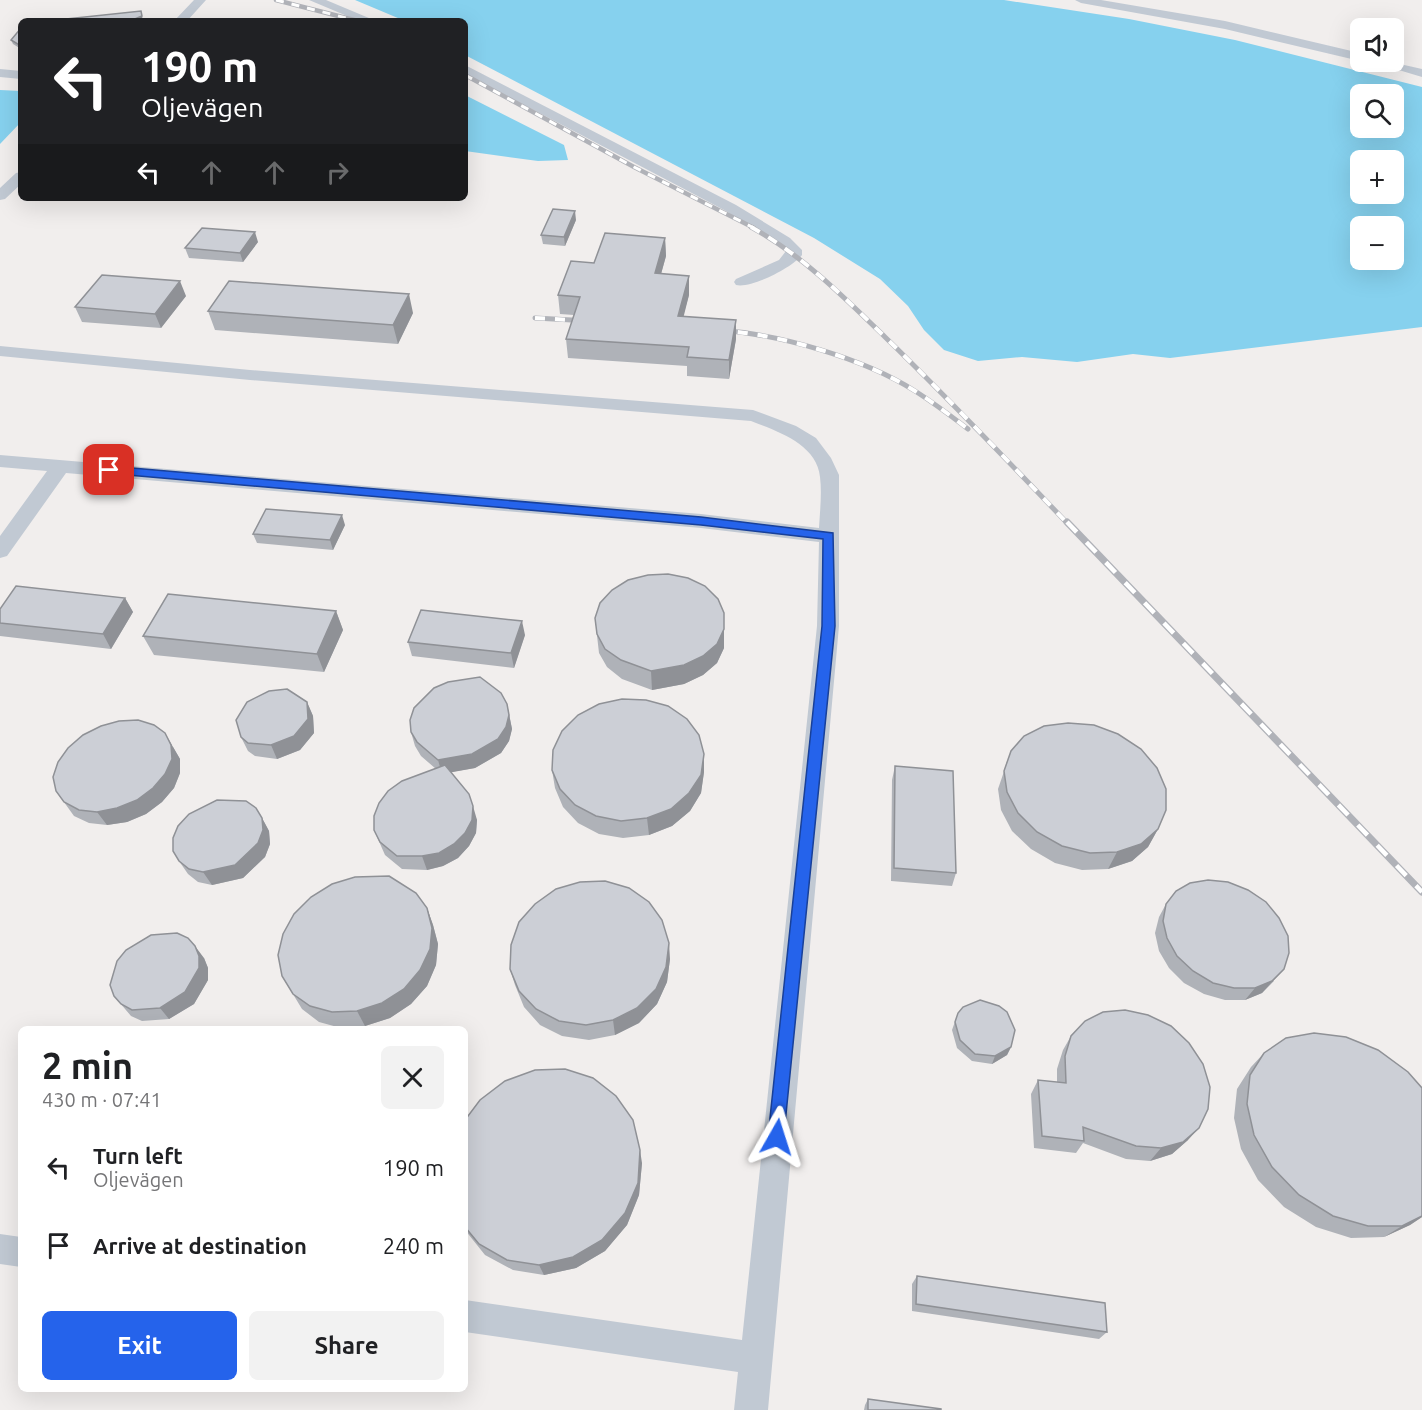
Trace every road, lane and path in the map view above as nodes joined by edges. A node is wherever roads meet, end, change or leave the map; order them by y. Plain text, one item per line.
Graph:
1 (200, 0) edge
2 (315, 0) edge
3 (1081, 0) edge
4 (183, 18) edge
5 (361, 18) edge
6 (1350, 55) edge
7 (1404, 68) edge
8 (468, 71) edge
9 (0, 73) edge
10 (1422, 73) edge
11 (18, 75) edge
12 (18, 179) edge
13 (0, 196) edge
14 (742, 282) dead end
15 (0, 351) edge
16 (0, 461) edge
17 (61, 466) junction
18 (829, 536) junction
19 (0, 551) edge
20 (0, 1249) edge
21 (18, 1252) edge
22 (468, 1316) edge
23 (756, 1358) junction
24 (751, 1410) edge

1 - 4 street
2 - 5 street
3 - 6 street
7 - 10 street
8 - 14 street
9 - 11 street
12 - 13 street
15 - 18 street
16 - 17 street
17 - 18 street
17 - 19 street
18 - 23 street
20 - 21 street
22 - 23 street
23 - 24 street

